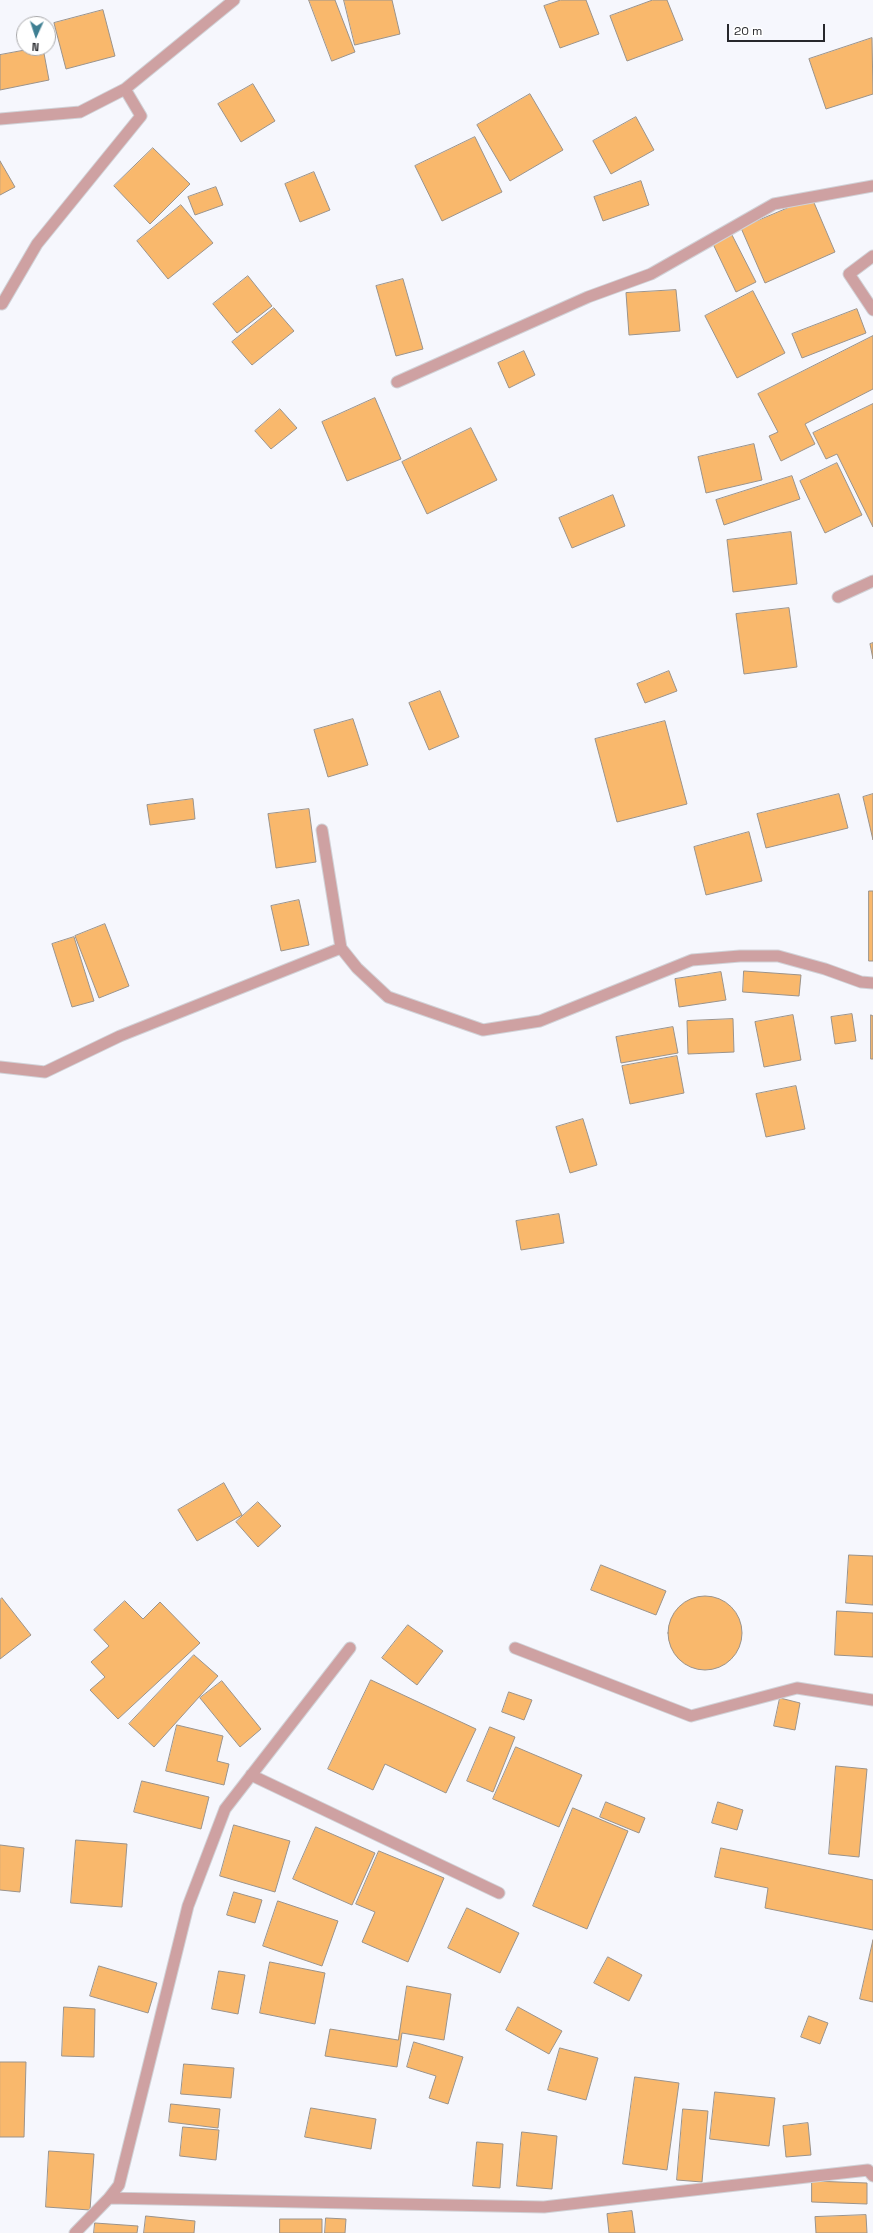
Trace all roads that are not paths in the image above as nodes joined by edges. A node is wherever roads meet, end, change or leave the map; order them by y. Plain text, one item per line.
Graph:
1 (234, 0) edge
2 (125, 89) junction
3 (1, 117) edge
4 (873, 186) edge
5 (873, 256) edge
6 (2, 304) dead end
7 (873, 310) edge
8 (397, 382) dead end
9 (873, 581) edge
10 (838, 597) dead end
11 (322, 830) dead end
12 (341, 948) junction
13 (873, 983) edge
14 (0, 1067) edge
15 (350, 1648) dead end
16 (515, 1648) dead end
17 (873, 1700) edge
18 (251, 1775) junction
19 (499, 1893) dead end
20 (873, 2176) edge
21 (109, 2198) junction
22 (75, 2233) edge

1 - 2 street
2 - 3 street
2 - 6 street
4 - 8 street
5 - 7 street
9 - 10 street
11 - 12 street
12 - 13 street
12 - 14 street
15 - 18 street
16 - 17 street
18 - 19 street
18 - 21 street
20 - 21 street
21 - 22 street

